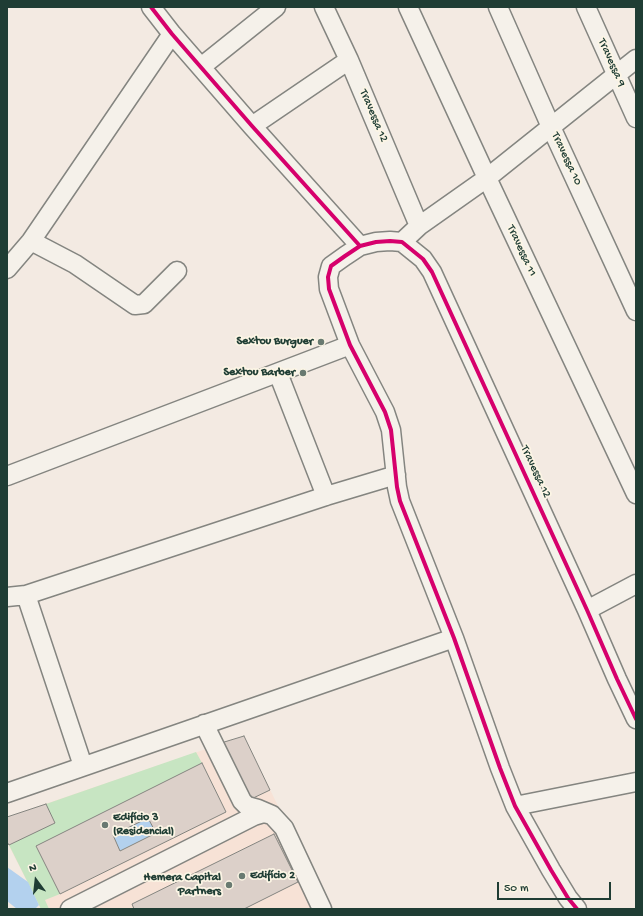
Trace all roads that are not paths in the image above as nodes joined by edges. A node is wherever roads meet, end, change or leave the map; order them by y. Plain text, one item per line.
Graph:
1 (151, 7) edge
2 (276, 7) edge
3 (324, 7) edge
4 (408, 7) edge
5 (498, 7) edge
6 (586, 7) edge
7 (172, 34) junction
8 (636, 59) edge
9 (348, 60) junction
10 (201, 67) junction
11 (616, 75) junction
12 (636, 118) edge
13 (252, 126) junction
14 (551, 127) junction
15 (487, 178) junction
16 (420, 226) junction
17 (31, 241) junction
18 (402, 242) junction
19 (360, 246) junction
20 (7, 269) edge
21 (177, 271) dead end
22 (636, 311) edge
23 (350, 345) junction
24 (278, 373) junction
25 (396, 475) junction
26 (7, 476) edge
27 (636, 494) edge
28 (326, 496) junction
29 (636, 584) edge
30 (26, 595) junction
31 (7, 598) edge
32 (587, 610) junction
33 (454, 638) junction
34 (636, 719) edge
35 (200, 726) junction
36 (83, 766) junction
37 (636, 782) edge
38 (7, 793) edge
39 (515, 806) junction
40 (272, 815) junction
41 (234, 826) junction
42 (70, 909) edge
43 (322, 909) edge
44 (576, 909) edge

1 - 7 street
2 - 10 street
3 - 9 street, Travessa 12
4 - 15 street, Travessa 11
5 - 14 street, Travessa 10
6 - 11 street, Travessa 9
7 - 10 street
7 - 17 street
8 - 11 street
9 - 13 street
9 - 16 street, Travessa 12
10 - 13 street
11 - 12 street, Travessa 9
11 - 14 street
13 - 19 street
14 - 15 street
14 - 22 street, Travessa 10
15 - 16 street
15 - 27 street, Travessa 11
16 - 18 street
17 - 20 street
17 - 21 street
18 - 19 street
18 - 32 street, Travessa 12
19 - 23 street
23 - 24 street
23 - 25 street
24 - 26 street
24 - 28 street
25 - 28 street
25 - 33 street
28 - 30 street
29 - 32 street
30 - 31 street
30 - 36 street
32 - 34 street, Travessa 12
33 - 35 street
33 - 39 street
35 - 36 street
35 - 40 street
35 - 41 street
36 - 38 street
37 - 39 street
39 - 44 street
40 - 41 street
40 - 43 street
41 - 42 street

